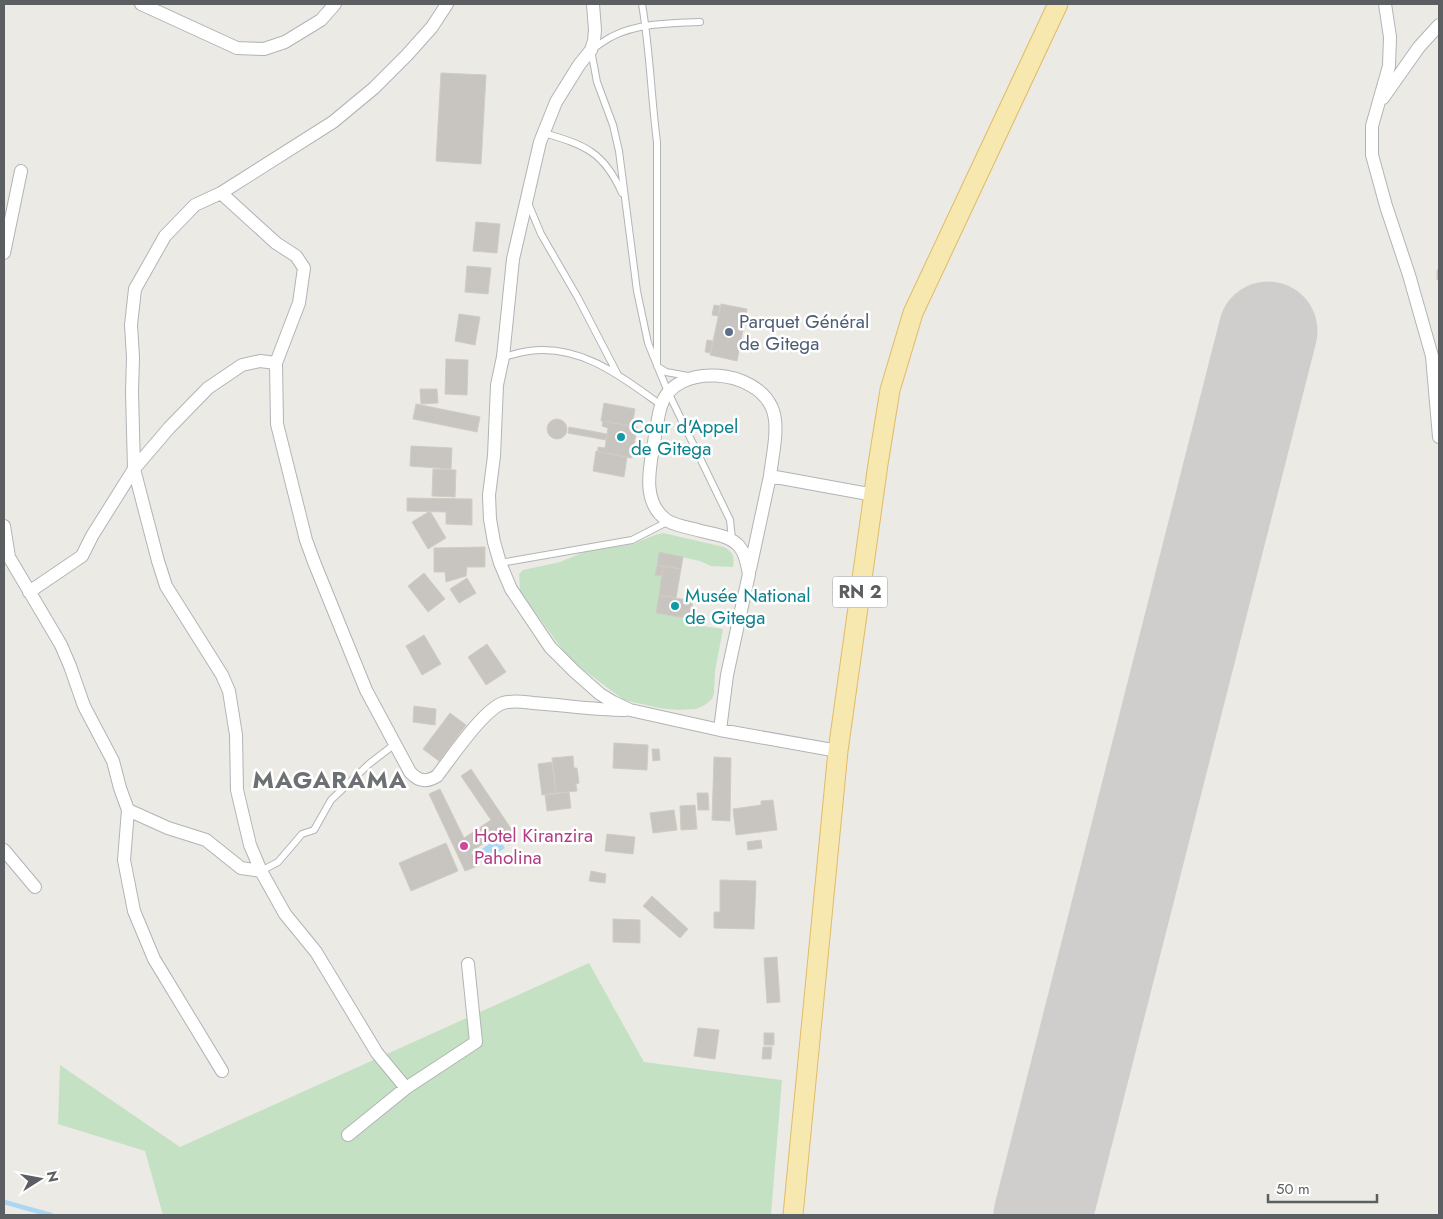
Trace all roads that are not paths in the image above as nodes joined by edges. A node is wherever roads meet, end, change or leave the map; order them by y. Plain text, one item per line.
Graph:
1 (141, 4) edge
2 (334, 4) edge
3 (447, 4) edge
4 (593, 4) edge
5 (642, 4) edge
6 (1058, 4) edge
7 (1384, 4) edge
8 (700, 22) dead end
9 (1439, 25) edge
10 (646, 27) junction
11 (591, 50) junction
12 (1379, 102) junction
13 (544, 133) junction
14 (21, 171) dead end
15 (221, 193) junction
16 (527, 200) junction
17 (625, 201) junction
18 (4, 248) edge
19 (503, 357) junction
20 (276, 363) junction
21 (657, 366) junction
22 (618, 375) junction
23 (693, 377) junction
24 (668, 392) junction
25 (661, 406) junction
26 (1439, 438) edge
27 (134, 469) junction
28 (770, 476) junction
29 (874, 495) junction
30 (669, 522) junction
31 (4, 526) edge
32 (732, 539) junction
33 (6, 558) edge
34 (500, 562) junction
35 (749, 574) junction
36 (29, 592) junction
37 (630, 710) junction
38 (720, 730) junction
39 (395, 744) junction
40 (838, 751) junction
41 (128, 810) junction
42 (4, 850) edge
43 (261, 871) junction
44 (36, 887) dead end
45 (468, 964) dead end
46 (222, 1071) dead end
47 (406, 1088) junction
48 (348, 1135) dead end
49 (793, 1215) edge

1 - 2 street
3 - 15 street
4 - 11 street
5 - 10 lane
6 - 29 main road, RN 2
7 - 12 street
8 - 10 lane
9 - 12 street
10 - 11 lane
10 - 21 lane
11 - 13 street
11 - 17 lane
12 - 26 street
13 - 16 street
13 - 17 lane
14 - 18 street
15 - 20 street
15 - 27 street
16 - 19 street
16 - 22 lane
17 - 21 lane
19 - 22 lane
19 - 34 street
20 - 27 street
20 - 39 street
21 - 23 lane
21 - 24 lane
22 - 25 lane
23 - 24 street
23 - 28 street
24 - 25 street
24 - 32 lane
25 - 30 street
27 - 36 street
27 - 43 street
28 - 29 street
28 - 35 street
29 - 40 main road, RN 2
30 - 32 street
30 - 34 lane
31 - 33 street
32 - 35 street
33 - 36 street
34 - 37 street
35 - 38 street
36 - 41 street
37 - 38 street
37 - 39 street
38 - 40 street
39 - 43 lane
40 - 49 main road, RN 2
41 - 43 street
41 - 46 street
42 - 44 street
43 - 47 street
45 - 47 street
47 - 48 street

